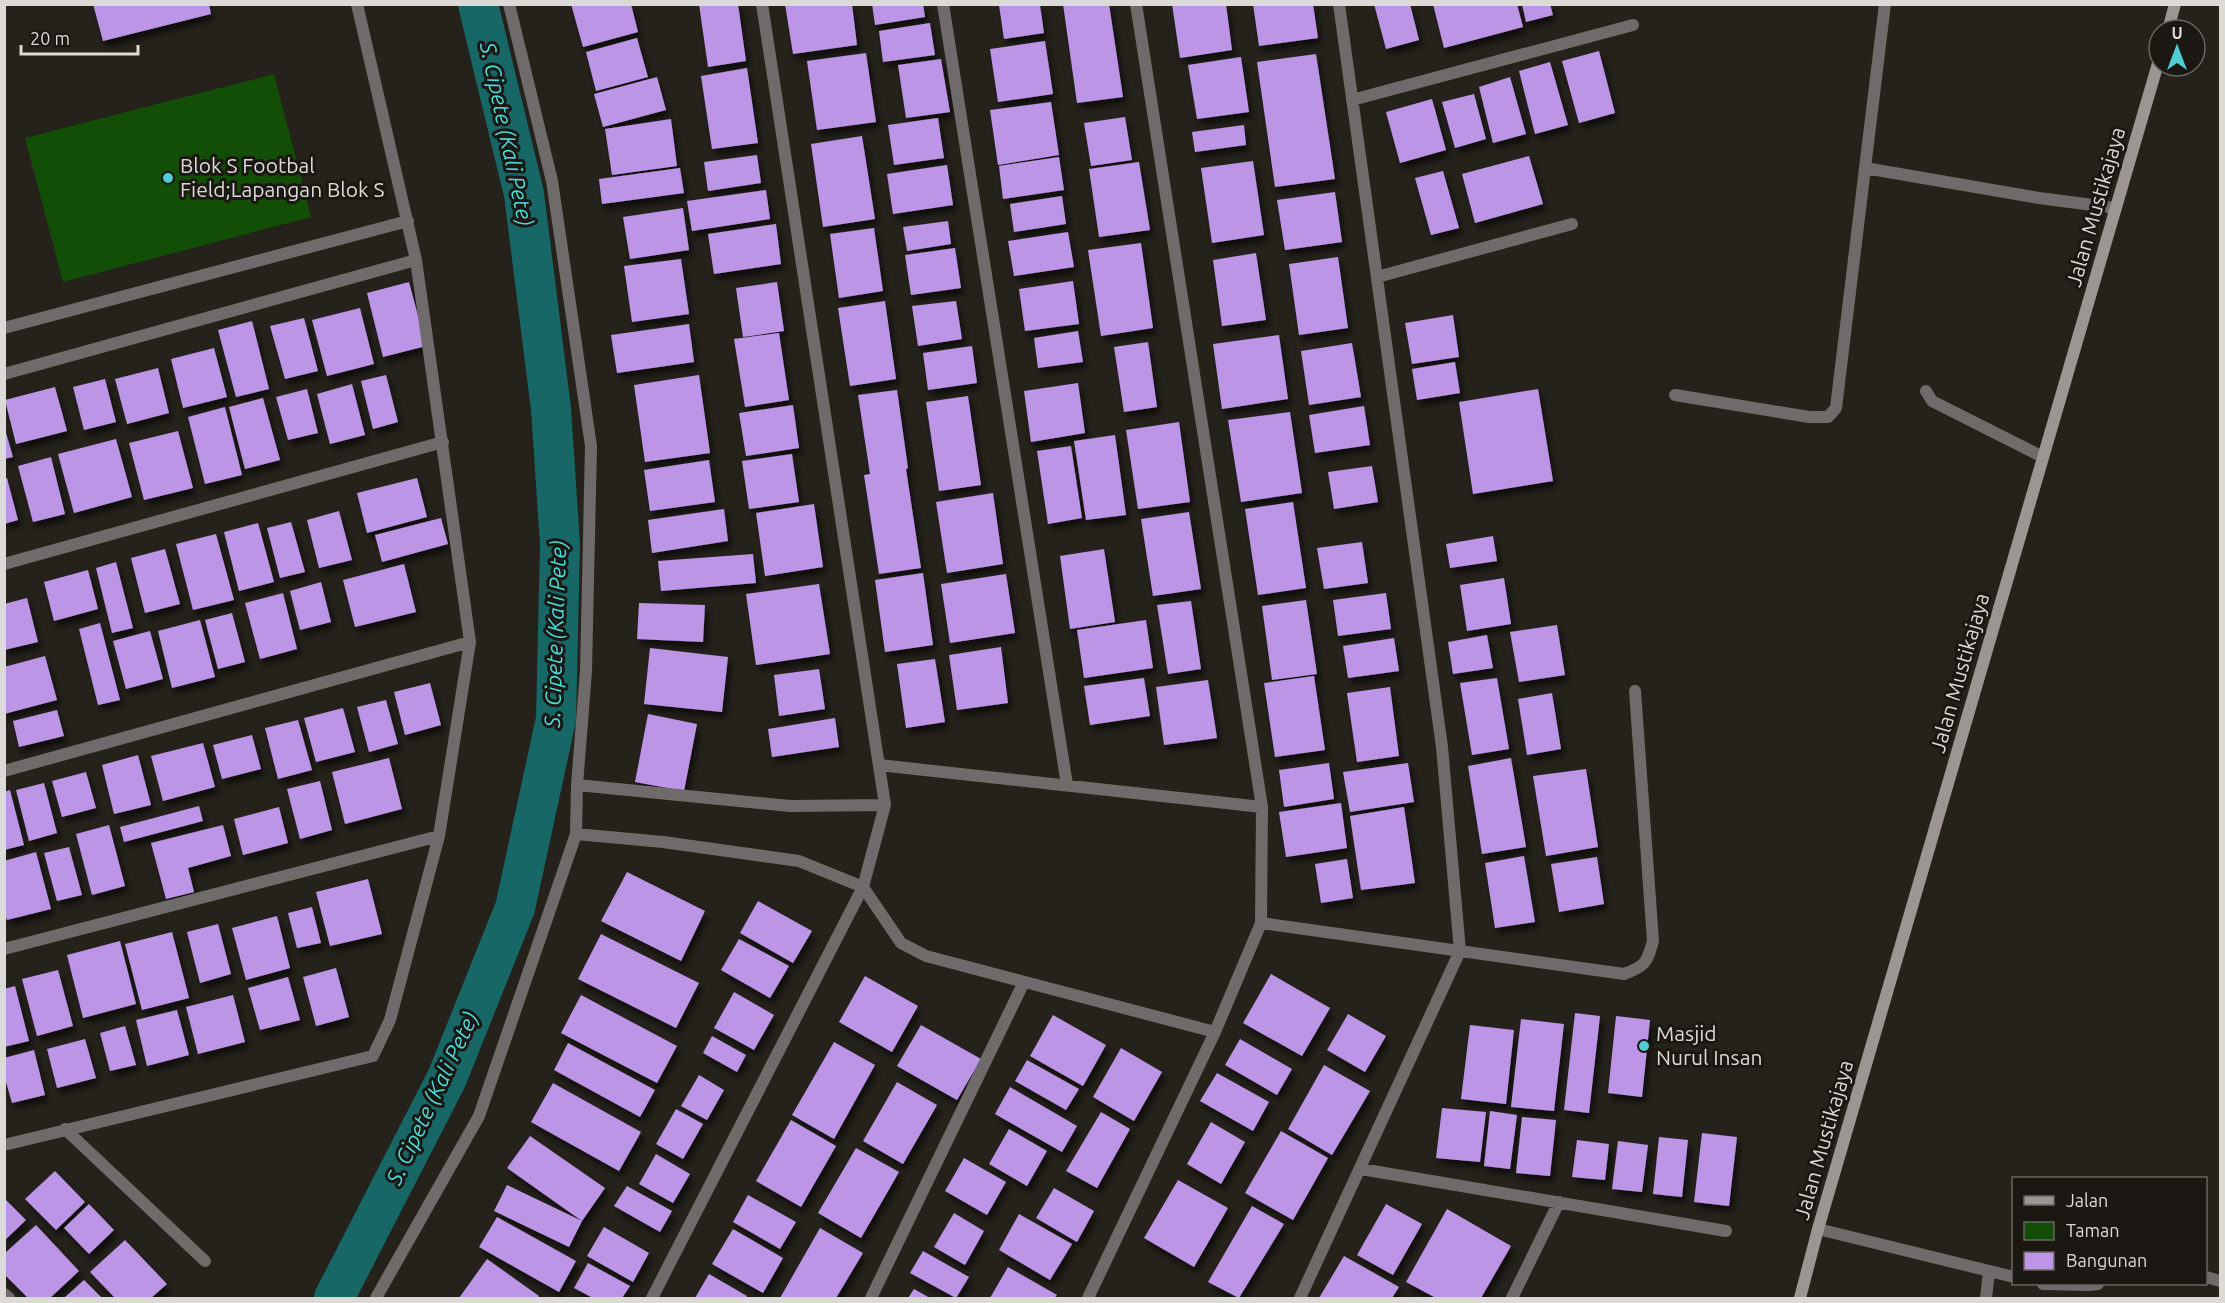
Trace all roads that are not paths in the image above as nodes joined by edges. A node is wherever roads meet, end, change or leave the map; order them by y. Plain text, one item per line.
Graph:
1 (357, 4) edge
2 (509, 4) edge
3 (762, 4) edge
4 (943, 4) edge
5 (1136, 4) edge
6 (1339, 4) edge
7 (1885, 4) edge
8 (1633, 25) dead end
9 (2154, 78) edge
10 (1352, 100) junction
11 (1865, 168) junction
12 (2116, 208) junction
13 (408, 221) junction
14 (1572, 224) dead end
15 (416, 260) junction
16 (1377, 277) junction
17 (4, 328) edge
18 (4, 374) edge
19 (1926, 391) dead end
20 (1675, 395) dead end
21 (443, 442) junction
22 (2043, 457) junction
23 (4, 564) edge
24 (470, 642) junction
25 (1635, 691) dead end
26 (879, 765) junction
27 (4, 771) edge
28 (577, 785) junction
29 (1067, 785) junction
30 (885, 805) junction
31 (1262, 807) junction
32 (576, 834) junction
33 (439, 836) junction
34 (863, 887) junction
35 (1261, 923) junction
36 (4, 949) edge
37 (1460, 951) junction
38 (1024, 982) junction
39 (1215, 1032) junction
40 (65, 1130) junction
41 (4, 1145) edge
42 (1360, 1169) junction
43 (1558, 1202) junction
44 (1818, 1229) junction
45 (1726, 1231) dead end
46 (205, 1261) dead end
47 (1989, 1272) junction
48 (2012, 1277) edge
49 (2066, 1285) edge
50 (2094, 1285) edge
51 (4, 1294) edge
52 (9, 1299) edge
53 (376, 1299) edge
54 (652, 1299) edge
55 (871, 1299) edge
56 (1088, 1299) edge
57 (1300, 1299) edge
58 (1512, 1299) edge
59 (1800, 1299) edge
60 (1986, 1299) edge

1 - 13 street
2 - 28 street
3 - 26 street
4 - 29 street
5 - 31 street
6 - 10 street
7 - 11 street
8 - 10 street
9 - 12 main road, Jalan Mustikajaya
10 - 16 street
11 - 12 street
11 - 20 street
12 - 22 main road, Jalan Mustikajaya
13 - 15 street
13 - 17 street
14 - 16 street
15 - 18 street
15 - 21 street
16 - 37 street
19 - 22 street
21 - 23 street
21 - 24 street
22 - 44 main road, Jalan Mustikajaya
24 - 27 street
24 - 33 street
25 - 37 street
26 - 29 street
26 - 30 street
28 - 30 street
28 - 32 street
29 - 31 street
30 - 34 street
31 - 35 street
32 - 34 street
32 - 53 street
33 - 36 street
33 - 40 street
34 - 38 street
34 - 54 street
35 - 37 street
35 - 39 street
37 - 42 street
38 - 39 street
38 - 55 street
39 - 56 street
40 - 41 street
40 - 46 street
42 - 43 street
42 - 57 street
43 - 45 street
43 - 58 street
44 - 47 street
44 - 59 main road, Jalan Mustikajaya
47 - 48 street
47 - 60 street
49 - 50 street
51 - 52 street

